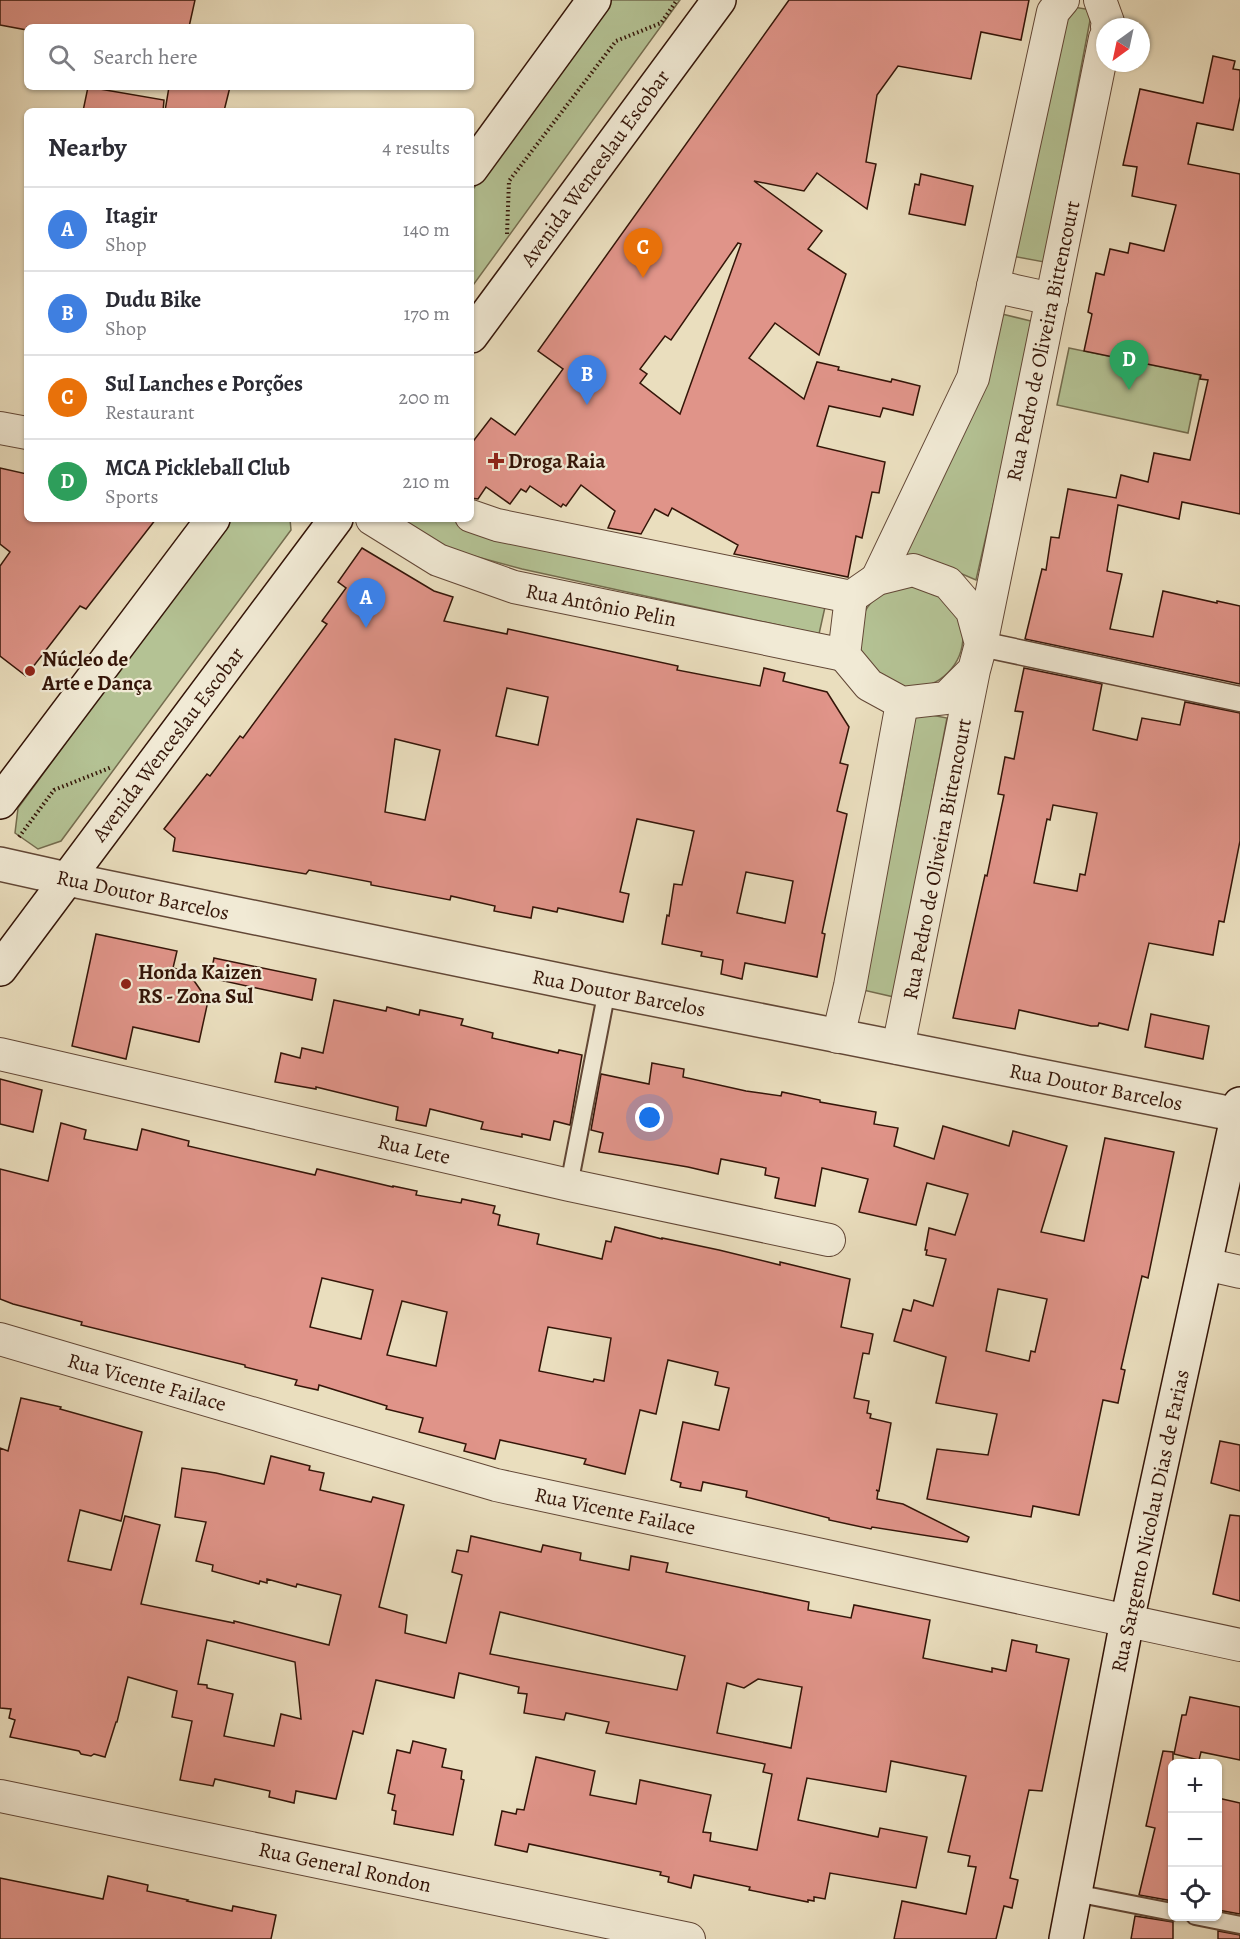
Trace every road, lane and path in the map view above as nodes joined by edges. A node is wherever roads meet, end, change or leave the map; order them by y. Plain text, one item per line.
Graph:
1 (594, 0) edge
2 (677, 0) edge
3 (719, 0) edge
4 (1063, 0) edge
5 (1100, 0) edge
6 (1107, 18) edge
7 (1098, 72) edge
8 (474, 166) edge
9 (507, 237) dead end
10 (993, 286) junction
11 (1052, 299) junction
12 (474, 332) edge
13 (0, 428) edge
14 (24, 432) edge
15 (474, 517) edge
16 (211, 522) edge
17 (334, 522) edge
18 (377, 522) edge
19 (877, 579) junction
20 (851, 597) junction
21 (844, 654) junction
22 (978, 657) junction
23 (1240, 699) edge
24 (902, 703) junction
25 (118, 764) dead end
26 (0, 802) edge
27 (7, 854) edge
28 (67, 879) junction
29 (0, 969) edge
30 (607, 990) junction
31 (838, 1037) junction
32 (898, 1048) junction
33 (0, 1054) edge
34 (1239, 1112) edge
35 (568, 1185) junction
36 (829, 1240) dead end
37 (1205, 1264) junction
38 (1240, 1272) edge
39 (0, 1339) edge
40 (1127, 1621) junction
41 (1240, 1645) edge
42 (0, 1796) edge
43 (1075, 1893) junction
44 (1168, 1911) edge
45 (1218, 1921) edge
46 (1240, 1925) edge
47 (689, 1939) edge
48 (1066, 1939) edge

1 - 8 main road
2 - 9 path
3 - 12 main road, Avenida Wenceslau Escobar
4 - 10 street
5 - 6 street
7 - 11 street, Rua Pedro de Oliveira Bittencourt
10 - 11 street
10 - 19 street
11 - 22 street, Rua Pedro de Oliveira Bittencourt
13 - 14 street
15 - 20 street
16 - 26 main road
17 - 28 main road, Avenida Wenceslau Escobar
18 - 21 street, Rua Antônio Pelin
19 - 20 street
19 - 22 street
20 - 21 street
21 - 24 street
22 - 23 street
22 - 24 street
22 - 32 street, Rua Pedro de Oliveira Bittencourt
24 - 31 street
25 - 27 path
27 - 28 main road, Rua Doutor Barcelos
28 - 29 main road, Avenida Wenceslau Escobar
28 - 30 main road, Rua Doutor Barcelos
30 - 31 main road, Rua Doutor Barcelos
30 - 35 lane
31 - 32 main road, Rua Doutor Barcelos
32 - 34 main road, Rua Doutor Barcelos
33 - 35 street, Rua Lete
34 - 37 main road, Rua Sargento Nicolau Dias de Farias
35 - 36 street, Rua Lete
37 - 38 street
37 - 40 main road, Rua Sargento Nicolau Dias de Farias
39 - 40 street, Rua Vicente Failace
40 - 41 street, Rua Vicente Failace
40 - 43 main road, Rua Sargento Nicolau Dias de Farias
42 - 47 street, Rua General Rondon
43 - 44 lane
43 - 48 main road, Rua Sargento Nicolau Dias de Farias
45 - 46 lane

